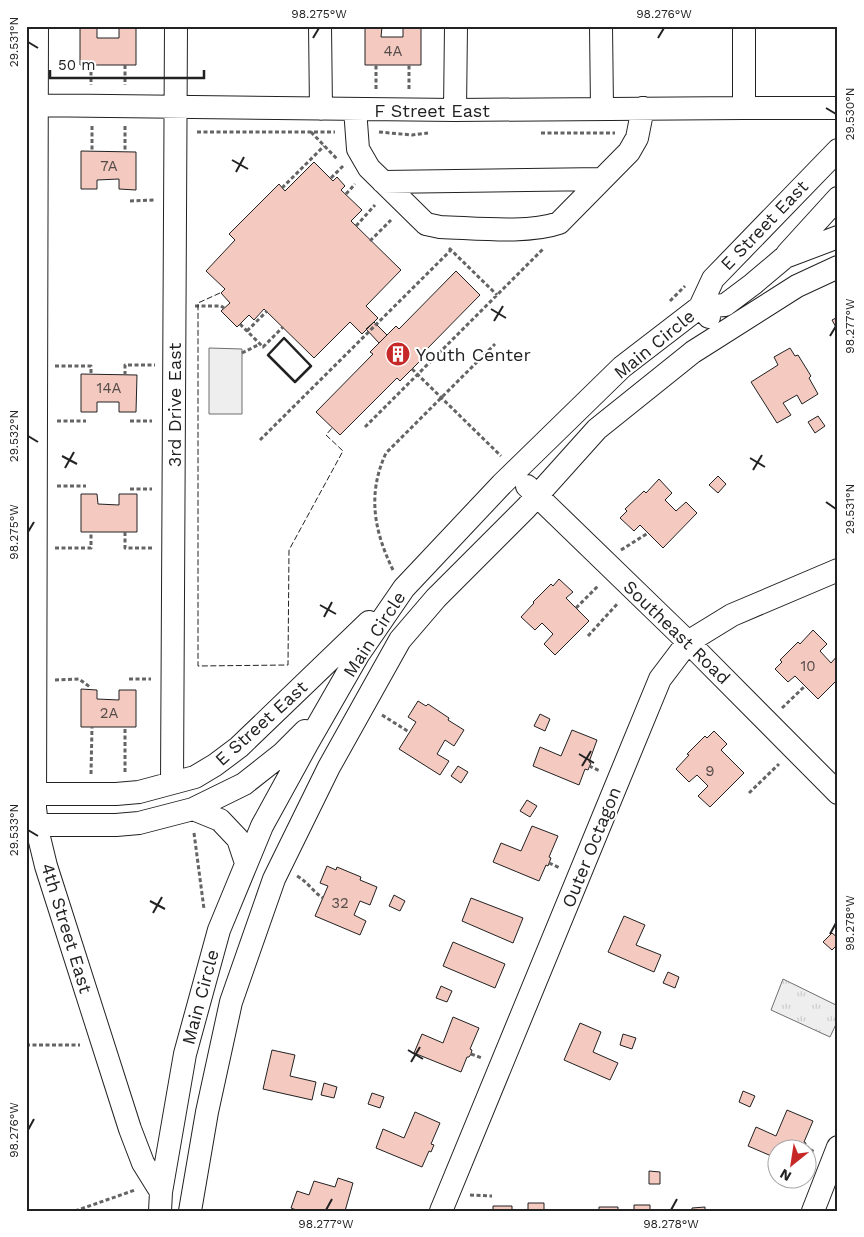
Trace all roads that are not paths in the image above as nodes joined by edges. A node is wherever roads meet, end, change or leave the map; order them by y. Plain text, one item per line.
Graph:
1 (37, 26) edge
2 (176, 26) edge
3 (320, 26) edge
4 (456, 26) edge
5 (601, 26) edge
6 (744, 26) edge
7 (32, 105) edge
8 (176, 106) junction
9 (602, 108) junction
10 (643, 108) junction
11 (744, 108) junction
12 (838, 108) edge
13 (321, 109) junction
14 (355, 109) junction
15 (455, 110) junction
16 (838, 150) edge
17 (602, 179) junction
18 (381, 191) junction
19 (838, 198) edge
20 (838, 237) edge
21 (784, 257) junction
22 (838, 267) edge
23 (700, 307) junction
24 (722, 333) junction
25 (31, 450) edge
26 (511, 468) junction
27 (537, 496) junction
28 (838, 570) edge
29 (400, 581) junction
30 (400, 640) junction
31 (688, 642) junction
32 (325, 713) junction
33 (172, 783) junction
34 (838, 793) edge
35 (31, 794) edge
36 (193, 809) junction
37 (32, 825) edge
38 (246, 863) junction
39 (838, 1148) edge
40 (166, 1160) junction
41 (143, 1163) junction
42 (161, 1206) edge
43 (190, 1211) edge
44 (441, 1211) edge
45 (813, 1211) edge

1 - 7 street, 4th Street East
2 - 8 street, 3rd Drive East
3 - 13 street
4 - 15 street
5 - 9 street
6 - 11 street
7 - 8 street, F Street East
7 - 25 street, 4th Street East
8 - 13 street, F Street East
8 - 33 street, 3rd Drive East
9 - 10 street, F Street East
9 - 15 street, F Street East
10 - 11 street, F Street East
10 - 17 street
11 - 12 street, F Street East
13 - 14 street, F Street East
14 - 15 street, F Street East
14 - 18 street
16 - 23 street, E Street East
17 - 18 street
17 - 18 street
19 - 21 street, E Street East
20 - 21 street, Main Circle
21 - 23 street, Main Circle
22 - 24 street, Main Circle
23 - 24 street
23 - 26 street, Main Circle
24 - 27 street, Main Circle
25 - 35 street, 4th Street East
26 - 27 street, Southeast Road
26 - 29 street, Main Circle
27 - 30 street, Main Circle
27 - 31 street, Southeast Road
28 - 31 street, Outer Octagon
29 - 32 street, Main Circle
29 - 33 street, E Street East
30 - 32 street, E Street East
30 - 43 street, Main Circle
31 - 34 street, Southeast Road
31 - 44 street, Outer Octagon
32 - 36 street, E Street East
32 - 38 street, Main Circle
33 - 35 street, E Street East
35 - 37 street, 4th Street East
36 - 37 street, E Street East
36 - 38 street
37 - 41 street, 4th Street East
38 - 40 street, Main Circle
39 - 45 street
40 - 41 street
40 - 42 street, Main Circle
41 - 42 street, 4th Street East

